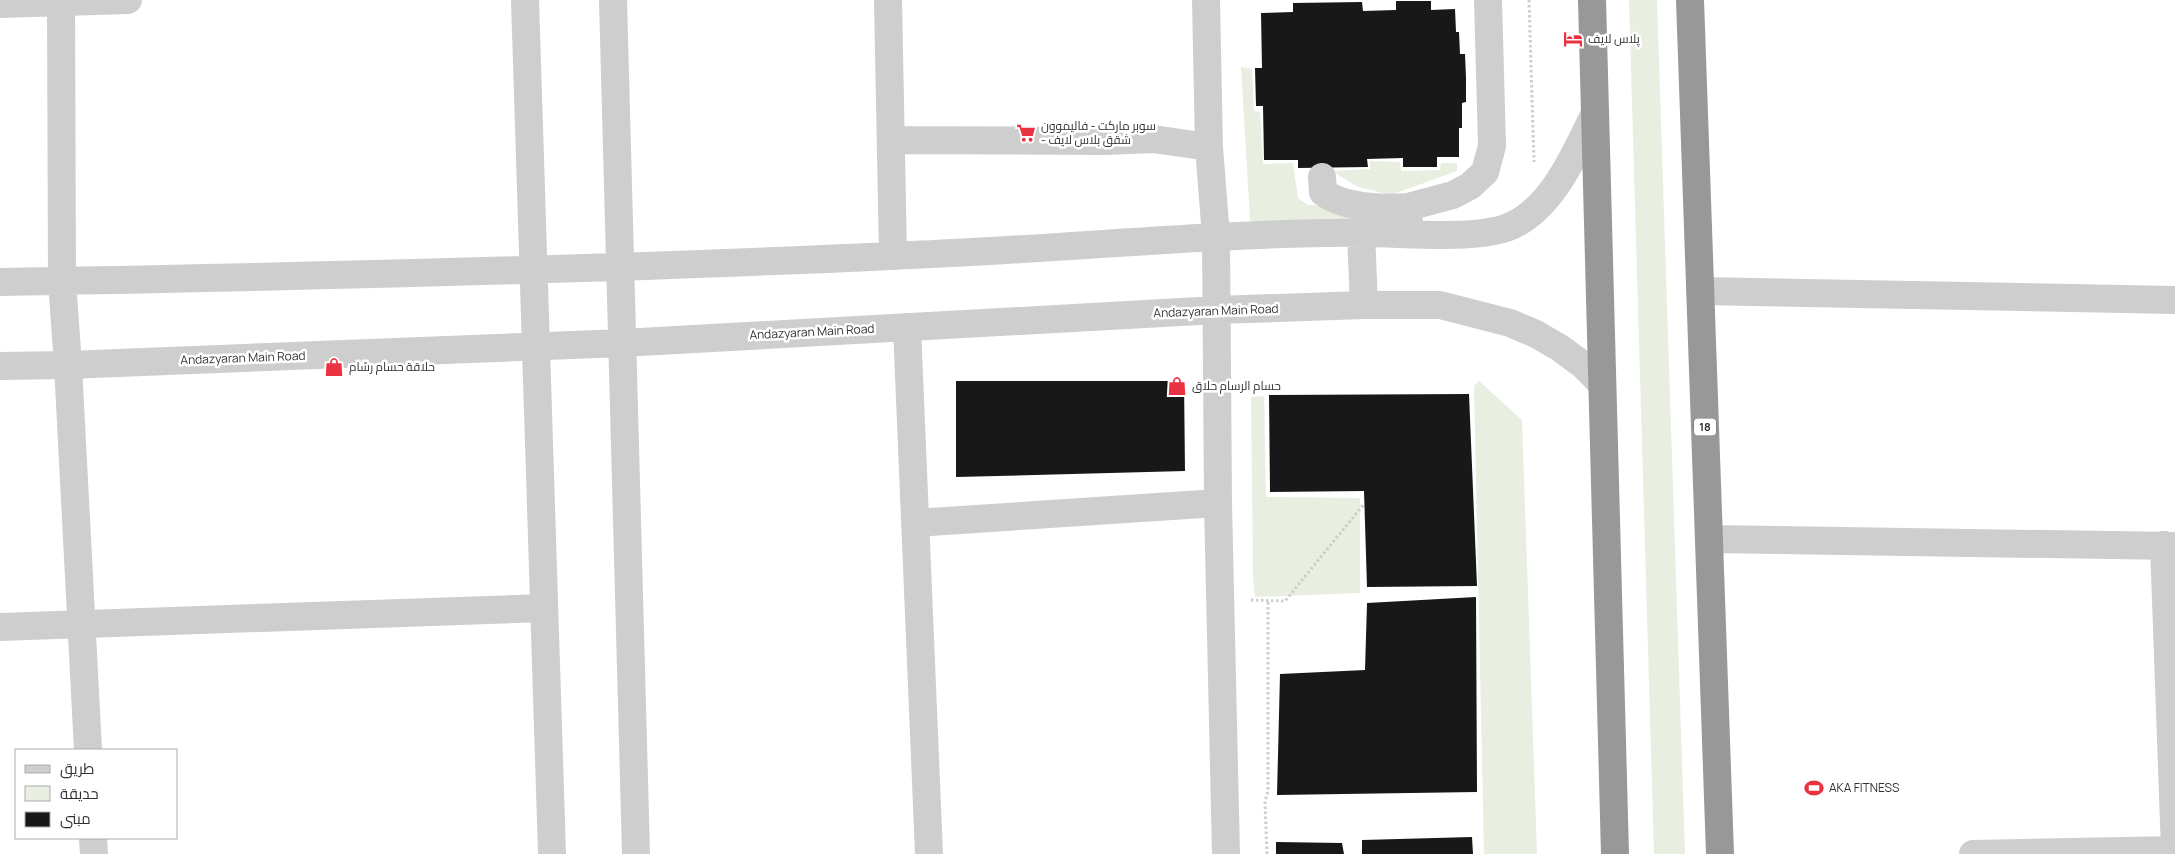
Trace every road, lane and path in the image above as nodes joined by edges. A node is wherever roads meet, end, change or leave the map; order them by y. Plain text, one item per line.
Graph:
1 (128, 0) edge
2 (525, 0) edge
3 (613, 0) edge
4 (888, 0) edge
5 (1206, 0) edge
6 (1488, 0) edge
7 (1529, 0) edge
8 (1592, 0) edge
9 (1690, 0) edge
10 (61, 1) edge
11 (0, 4) edge
12 (1595, 113) junction
13 (891, 140) junction
14 (1209, 147) junction
15 (1534, 164) dead end
16 (1322, 177) dead end
17 (1408, 207) junction
18 (1361, 233) junction
19 (1410, 234) junction
20 (1216, 237) junction
21 (893, 256) junction
22 (620, 266) junction
23 (534, 270) junction
24 (62, 281) junction
25 (0, 282) edge
26 (1700, 291) junction
27 (2175, 300) edge
28 (1364, 305) junction
29 (1218, 310) junction
30 (907, 327) junction
31 (622, 343) junction
32 (536, 347) junction
33 (68, 365) junction
34 (0, 366) edge
35 (1602, 384) junction
36 (1218, 503) junction
37 (1364, 504) dead end
38 (915, 523) junction
39 (1709, 539) junction
40 (2169, 545) edge
41 (1246, 597) dead end
42 (1268, 602) junction
43 (544, 608) junction
44 (82, 624) junction
45 (0, 627) edge
46 (88, 749) edge
47 (93, 839) edge
48 (2175, 850) edge
49 (94, 854) edge
50 (552, 854) edge
51 (636, 854) edge
52 (930, 854) edge
53 (1226, 854) edge
54 (1267, 854) edge
55 (1615, 854) edge
56 (1720, 854) edge
57 (1973, 854) edge

1 - 10 street
2 - 23 street
3 - 22 street
4 - 13 street
5 - 14 street
6 - 17 street
7 - 15 path
8 - 12 highway
9 - 26 highway, 18
10 - 11 street
10 - 24 street
12 - 19 street
12 - 35 highway
13 - 14 street
13 - 21 street
14 - 20 street
16 - 17 street
17 - 19 street
18 - 19 street
18 - 20 street
18 - 28 street
20 - 21 street
20 - 29 street
21 - 22 street
22 - 23 street
22 - 31 street
23 - 24 street
23 - 32 street
24 - 25 street
24 - 33 street
26 - 27 street
26 - 39 highway, 18
28 - 29 street, Andazyaran Main Road
28 - 35 street, Andazyaran Main Road
29 - 30 street, Andazyaran Main Road
29 - 36 street
30 - 31 street, Andazyaran Main Road
30 - 38 street
31 - 32 street, Andazyaran Main Road
31 - 51 street
32 - 33 street, Andazyaran Main Road
32 - 43 street
33 - 34 street, Andazyaran Main Road
33 - 44 street
35 - 55 highway
36 - 38 street
36 - 53 street
37 - 42 path
38 - 52 street
39 - 40 street
39 - 56 highway, 18
40 - 48 street
41 - 42 path
42 - 54 path
43 - 44 street
43 - 50 street
44 - 45 street
44 - 46 street
47 - 49 street
48 - 57 street

